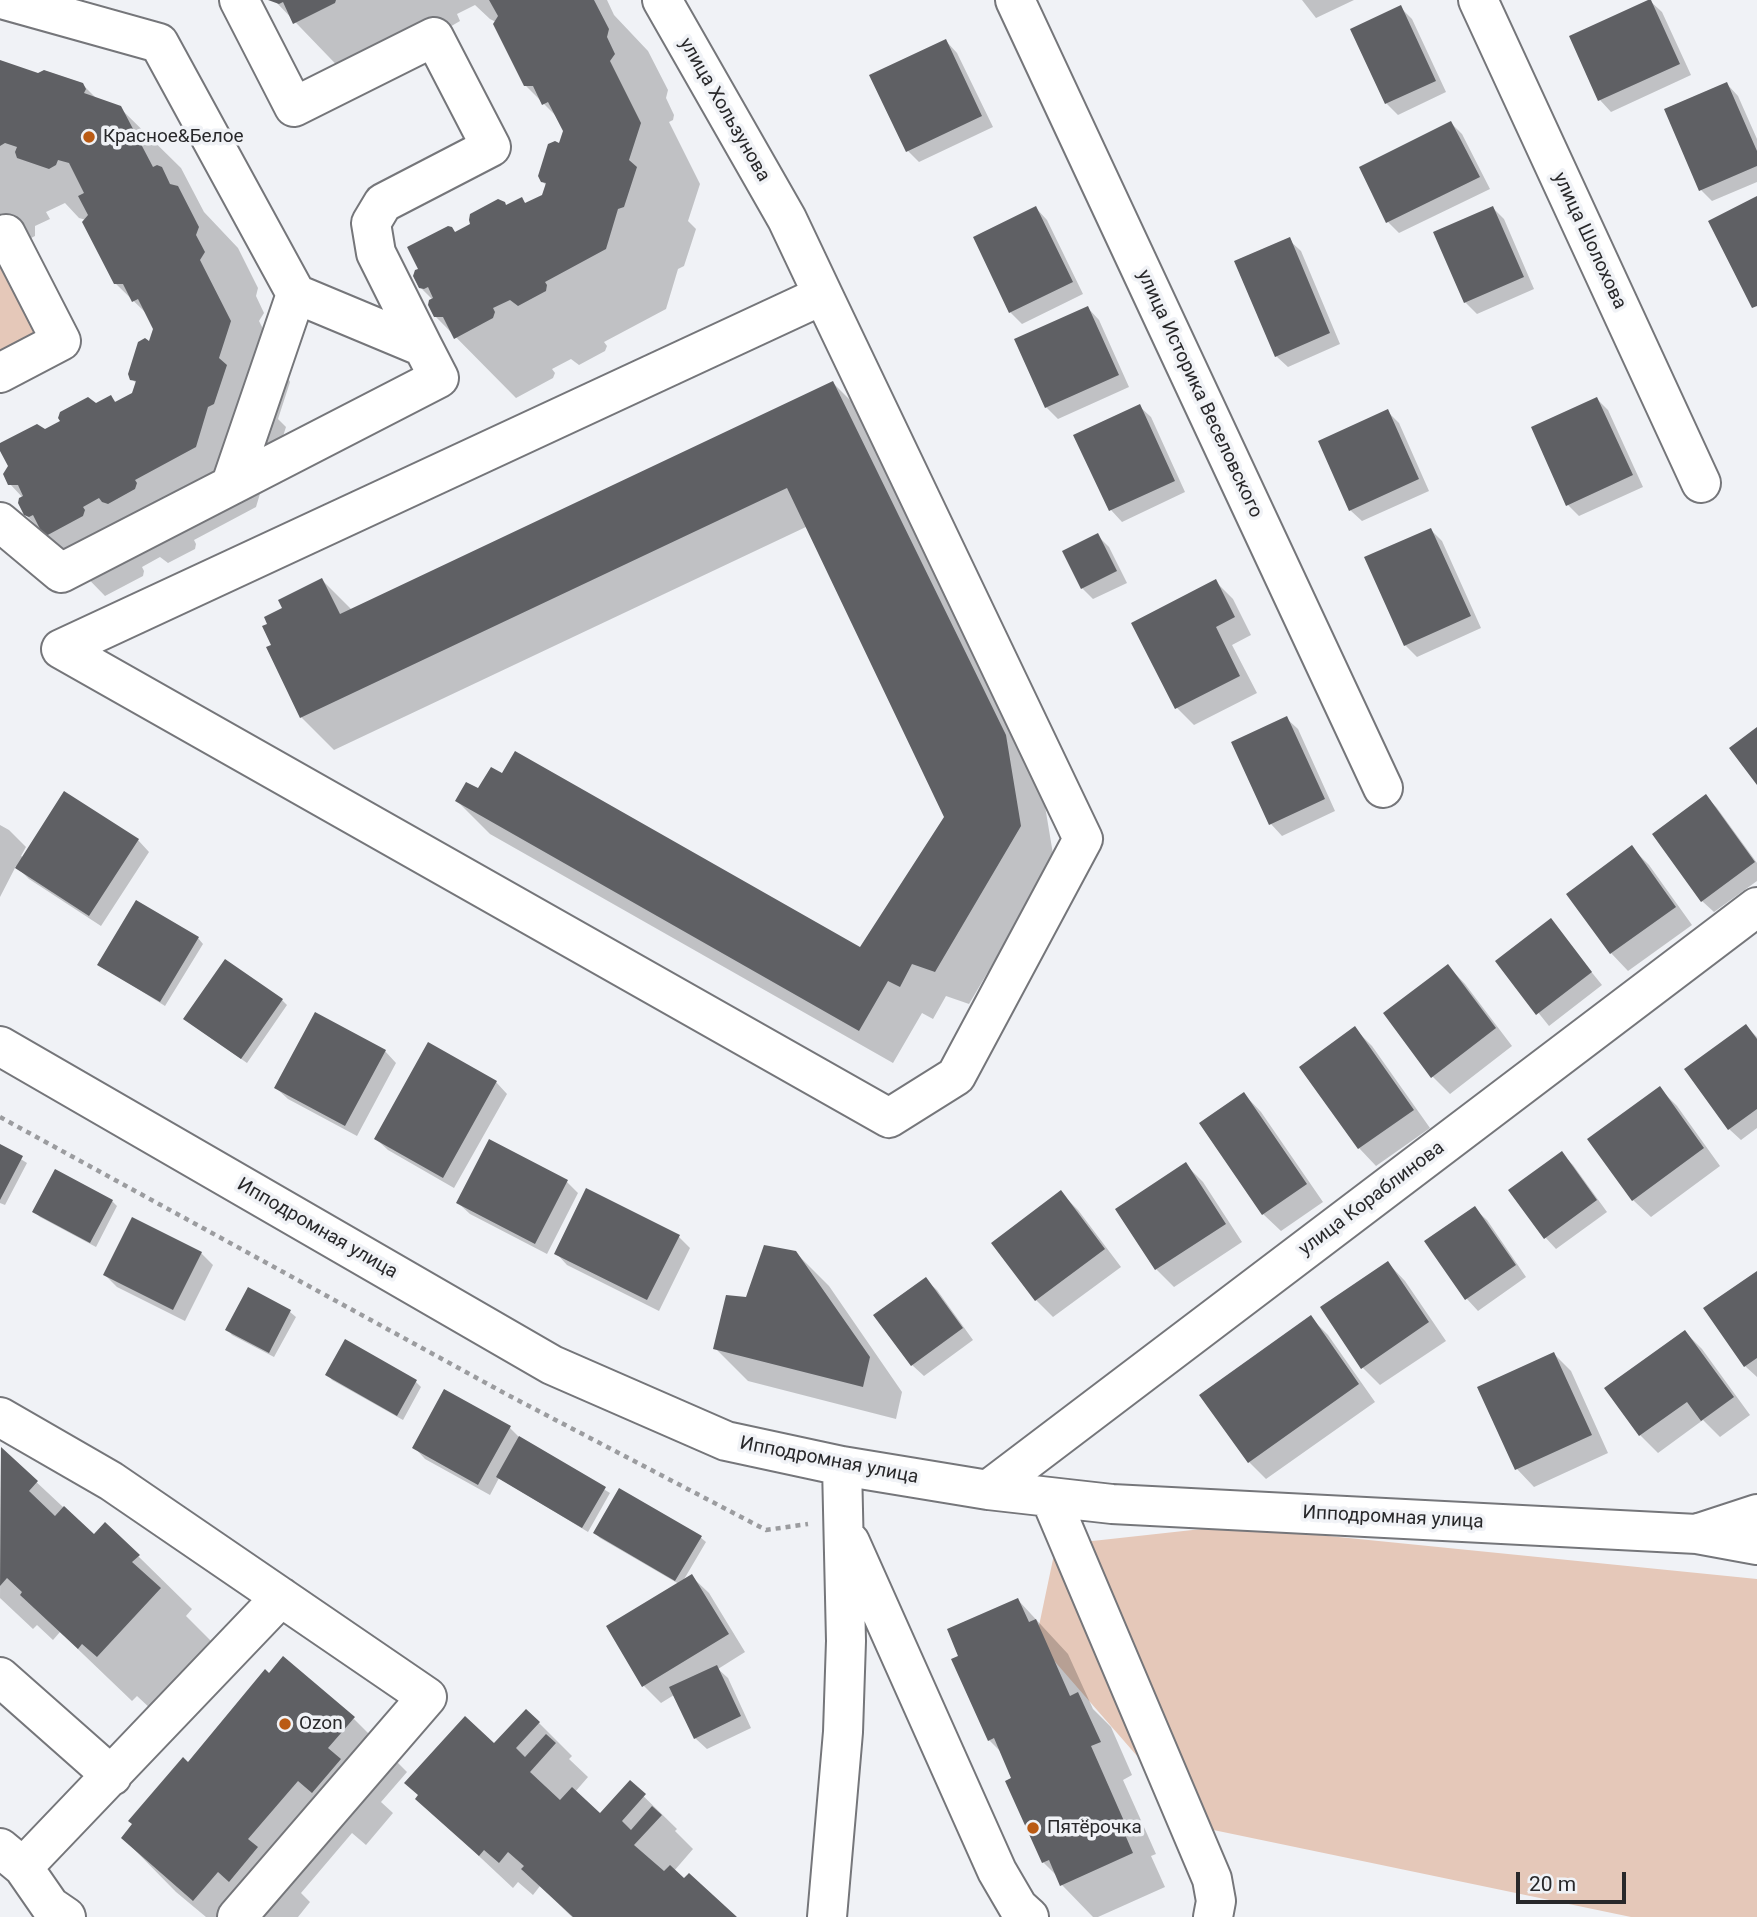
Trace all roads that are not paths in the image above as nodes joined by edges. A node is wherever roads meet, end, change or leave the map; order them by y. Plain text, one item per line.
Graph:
1 (5, 0) edge
2 (239, 0) edge
3 (662, 0) edge
4 (1015, 0) edge
5 (1478, 0) edge
6 (0, 238) edge
7 (296, 295) junction
8 (823, 295) junction
9 (423, 347) junction
10 (0, 373) edge
11 (1701, 483) dead end
12 (231, 484) junction
13 (0, 522) edge
14 (1383, 788) dead end
15 (1757, 907) edge
16 (0, 1046) edge
17 (0, 1417) edge
18 (842, 1466) junction
19 (988, 1490) junction
20 (1050, 1497) junction
21 (1757, 1514) edge
22 (843, 1524) junction
23 (1696, 1534) junction
24 (1757, 1545) edge
25 (281, 1597) junction
26 (0, 1677) edge
27 (111, 1776) junction
28 (11, 1857) edge
29 (66, 1917) edge
30 (237, 1917) edge
31 (827, 1917) edge
32 (1029, 1917) edge
33 (1213, 1917) edge

1 - 7 street
2 - 9 street
3 - 8 street, улица Хользунова
4 - 14 street, улица Историка Веселовского
5 - 11 street, улица Шолохова
6 - 10 street
7 - 9 street
7 - 12 street
8 - 8 street, улица Хользунова
9 - 12 street
12 - 13 street
15 - 19 street, улица Кораблинова
16 - 18 street, Ипподромная улица
17 - 25 street
18 - 19 street, Ипподромная улица
18 - 22 street
19 - 20 street, Ипподромная улица
20 - 23 street, Ипподромная улица
20 - 33 street
21 - 23 street
22 - 31 street
22 - 32 street
23 - 24 street, Ипподромная улица
25 - 27 street
25 - 30 street
26 - 27 street
27 - 28 street
28 - 29 street

